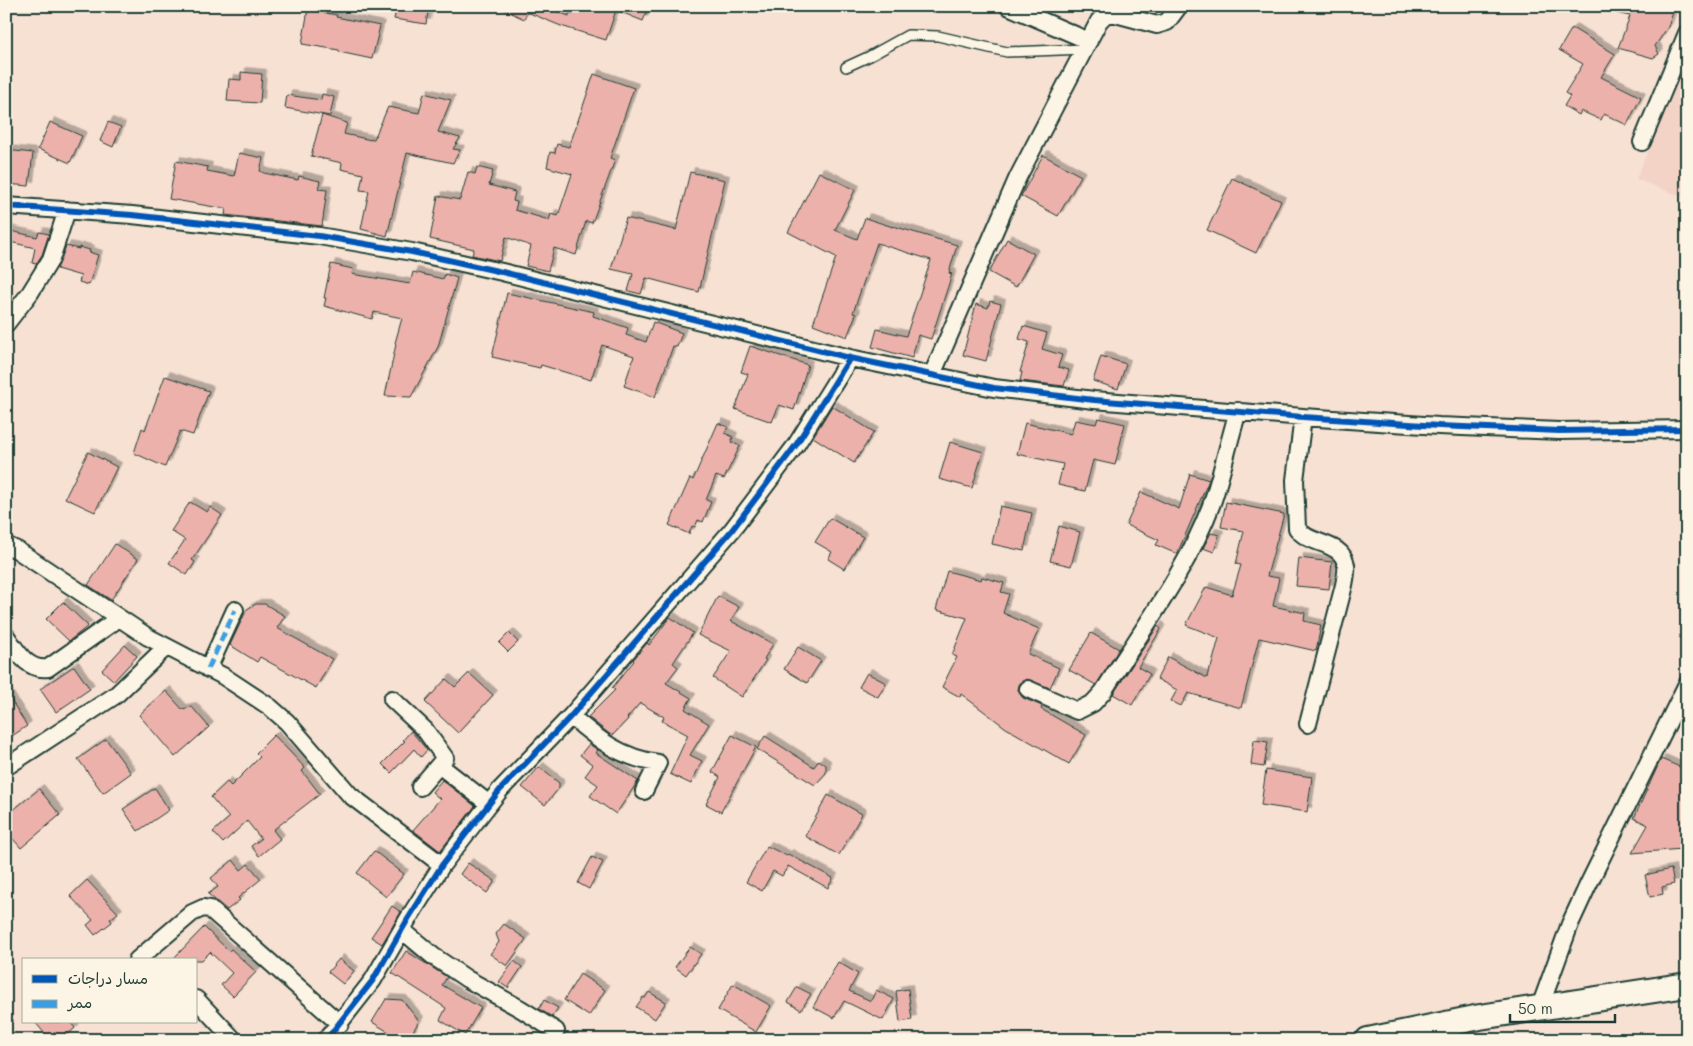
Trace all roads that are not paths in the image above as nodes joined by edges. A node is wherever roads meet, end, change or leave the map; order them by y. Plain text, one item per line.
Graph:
1 (1008, 6) edge
2 (1180, 6) edge
3 (1687, 33) edge
4 (1087, 45) junction
5 (846, 67) dead end
6 (1642, 142) dead end
7 (6, 206) edge
8 (67, 210) junction
9 (6, 324) edge
10 (850, 358) junction
11 (932, 375) junction
12 (1238, 411) junction
13 (1303, 417) junction
14 (1687, 429) edge
15 (6, 545) edge
16 (235, 610) dead end
17 (119, 618) junction
18 (6, 636) edge
19 (166, 647) junction
20 (208, 669) junction
21 (1028, 689) dead end
22 (1684, 694) edge
23 (392, 699) dead end
24 (571, 716) junction
25 (1308, 724) dead end
26 (6, 767) edge
27 (644, 791) dead end
28 (489, 804) junction
29 (442, 865) junction
30 (402, 930) junction
31 (140, 958) edge
32 (1687, 985) edge
33 (198, 1001) edge
34 (1540, 1007) junction
35 (340, 1024) junction
36 (556, 1031) dead end
37 (234, 1040) edge
38 (326, 1040) edge
39 (1368, 1040) edge

1 - 4 street
2 - 4 street
3 - 6 street
4 - 5 lane
4 - 11 street
7 - 8 street
8 - 9 street
8 - 10 street
10 - 11 street
10 - 24 street
11 - 12 street
12 - 13 street
12 - 21 street
13 - 14 street
13 - 25 street
15 - 17 street
16 - 20 street
17 - 18 street
17 - 19 street
19 - 20 street
19 - 26 street
20 - 29 street
22 - 34 street
23 - 28 street
24 - 27 street
24 - 28 street
28 - 29 street
29 - 30 street
30 - 35 street
30 - 36 street
31 - 35 street
32 - 34 main road
33 - 37 street
34 - 39 main road
35 - 38 street

